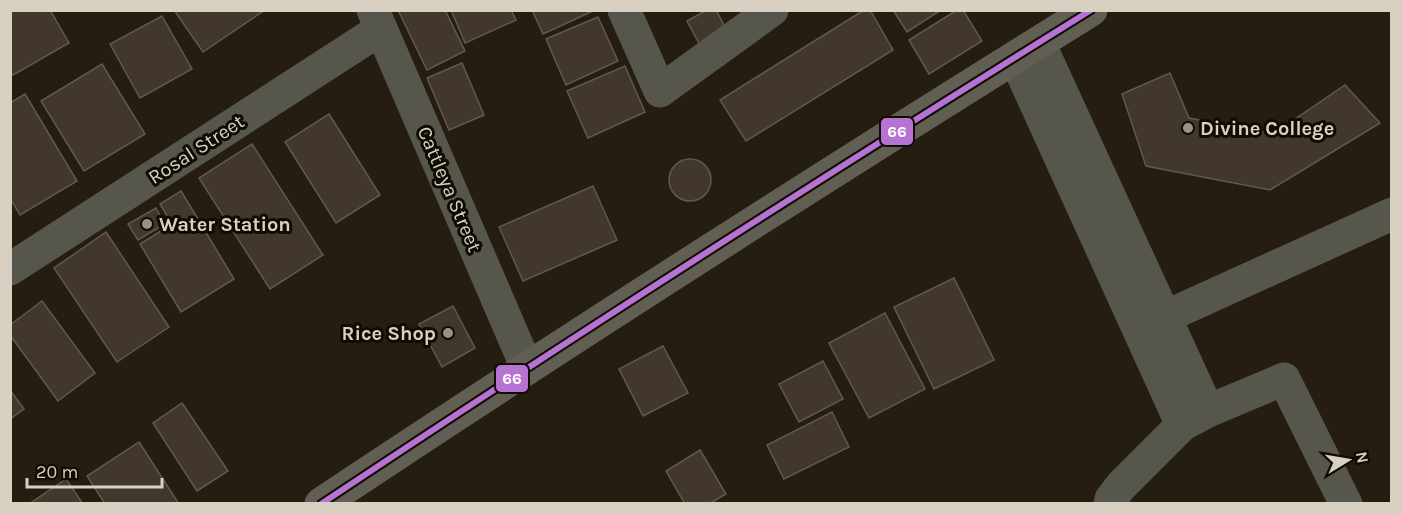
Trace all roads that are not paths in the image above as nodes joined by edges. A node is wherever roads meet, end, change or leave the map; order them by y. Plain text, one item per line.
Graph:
1 (624, 10) edge
2 (772, 10) edge
3 (1091, 10) edge
4 (377, 20) edge
5 (1027, 50) junction
6 (1392, 213) edge
7 (10, 269) edge
8 (1152, 323) junction
9 (527, 368) junction
10 (1195, 418) junction
11 (321, 504) edge
12 (1110, 504) edge
13 (1346, 504) edge

1 - 2 street
3 - 5 main road
4 - 7 street, Rosal Street
4 - 9 street, Cattleya Street
5 - 8 street
5 - 9 main road
6 - 8 street
8 - 10 street
9 - 11 main road
10 - 12 street
10 - 13 street

